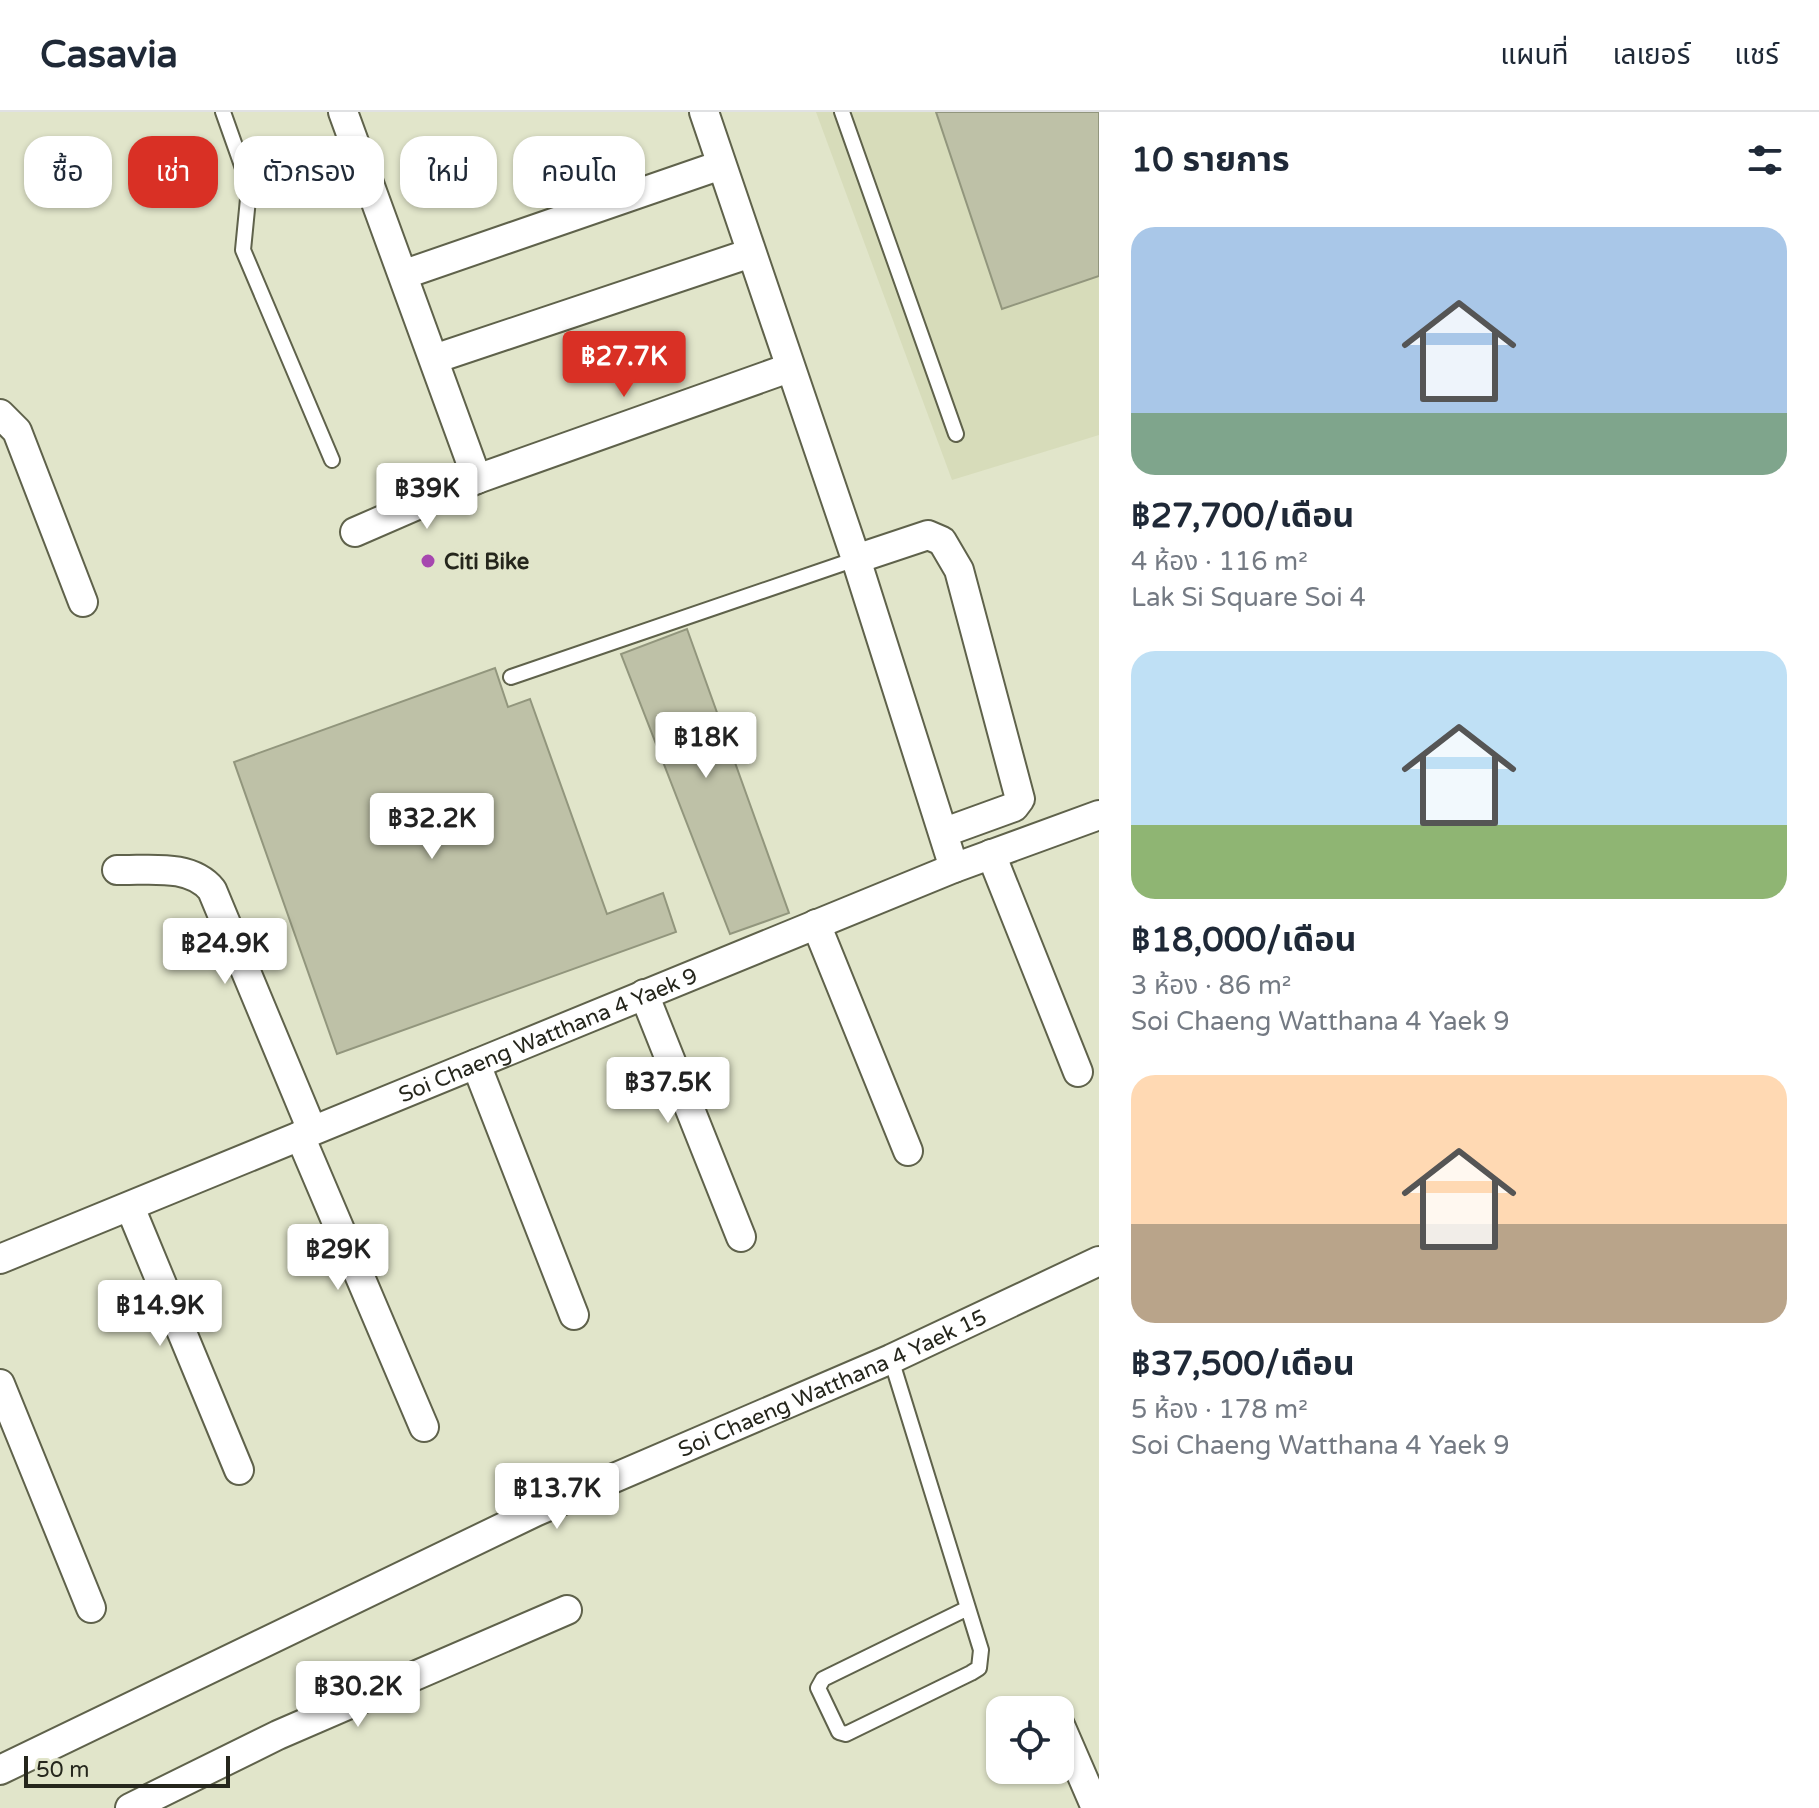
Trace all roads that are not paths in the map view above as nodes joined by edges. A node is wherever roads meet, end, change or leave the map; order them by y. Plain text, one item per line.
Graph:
1 (223, 112) edge
2 (343, 112) edge
3 (704, 112) edge
4 (842, 112) edge
5 (721, 165) junction
6 (751, 253) junction
7 (405, 274) junction
8 (434, 359) junction
9 (789, 368) junction
10 (0, 414) edge
11 (956, 434) dead end
12 (332, 460) dead end
13 (477, 479) junction
14 (355, 532) dead end
15 (856, 559) junction
16 (83, 602) dead end
17 (511, 677) dead end
18 (1099, 815) edge
19 (945, 832) junction
20 (991, 854) junction
21 (954, 868) junction
22 (117, 870) dead end
23 (816, 924) junction
24 (644, 994) junction
25 (476, 1064) junction
26 (1078, 1072) dead end
27 (306, 1133) junction
28 (908, 1151) dead end
29 (130, 1207) junction
30 (741, 1237) dead end
31 (0, 1259) edge
32 (1099, 1261) edge
33 (574, 1315) dead end
34 (891, 1359) junction
35 (0, 1384) edge
36 (424, 1427) dead end
37 (239, 1470) dead end
38 (91, 1608) dead end
39 (966, 1609) junction
40 (567, 1610) dead end
41 (1074, 1757) edge
42 (0, 1770) edge
43 (130, 1808) edge
44 (1096, 1808) edge

1 - 12 lane
2 - 7 street
3 - 5 street
4 - 11 lane
5 - 6 street
5 - 7 street
6 - 8 street
6 - 9 street
7 - 8 street
8 - 13 street
9 - 13 street
9 - 15 street
10 - 16 street
13 - 14 street
15 - 17 lane
15 - 19 street
15 - 19 street
18 - 20 street, Soi Chaeng Watthana 4 Yaek 9
19 - 21 street
20 - 21 street, Soi Chaeng Watthana 4 Yaek 9
20 - 26 street
21 - 23 street, Soi Chaeng Watthana 4 Yaek 9
22 - 27 street
23 - 24 street, Soi Chaeng Watthana 4 Yaek 9
23 - 28 street
24 - 25 street, Soi Chaeng Watthana 4 Yaek 9
24 - 30 street
25 - 27 street, Soi Chaeng Watthana 4 Yaek 9
25 - 33 street
27 - 29 street, Soi Chaeng Watthana 4 Yaek 9
27 - 36 street
29 - 31 street, Soi Chaeng Watthana 4 Yaek 9
29 - 37 street
32 - 34 street, Soi Chaeng Watthana 4 Yaek 15
34 - 39 lane
34 - 42 street, Soi Chaeng Watthana 4 Yaek 15
35 - 38 street
39 - 39 lane
40 - 43 street
41 - 44 street

